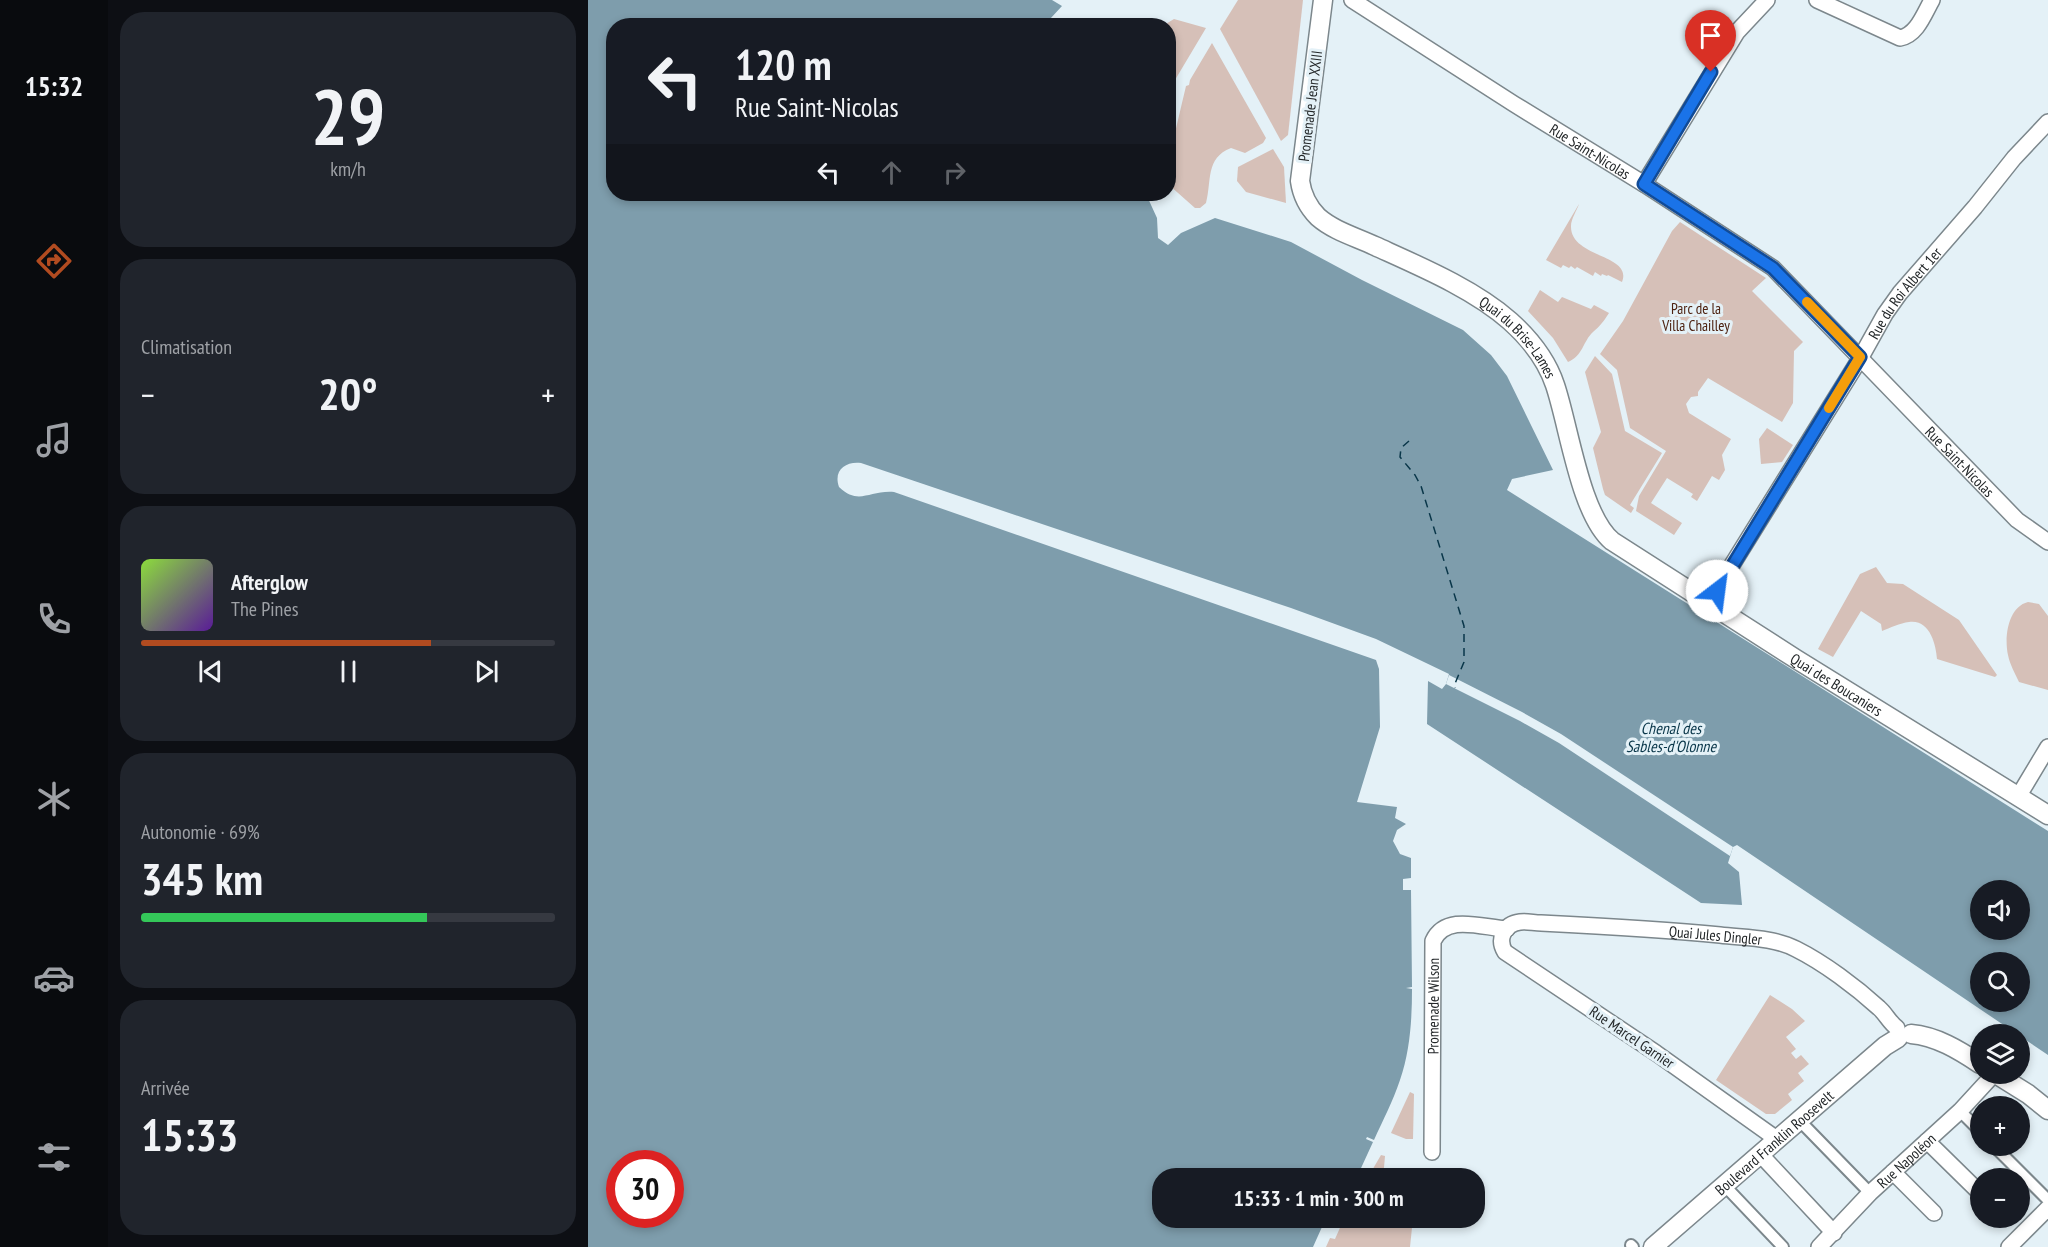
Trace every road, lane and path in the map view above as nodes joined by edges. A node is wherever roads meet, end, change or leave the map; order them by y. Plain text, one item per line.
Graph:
1 (1323, 0) edge
2 (1352, 0) edge
3 (1767, 0) edge
4 (1816, 0) edge
5 (1932, 0) edge
6 (2048, 123) edge
7 (1644, 184) junction
8 (1311, 209) joint
9 (1860, 357) junction
10 (2048, 542) edge
11 (1626, 552) joint
12 (1709, 603) junction
13 (2048, 747) edge
14 (2018, 796) junction
15 (2048, 815) edge
16 (1507, 929) junction
17 (1902, 1033) junction
18 (1970, 1058) edge
19 (1986, 1084) edge
20 (2012, 1084) edge
21 (2048, 1110) edge
22 (1960, 1111) junction
23 (1800, 1121) junction
24 (1970, 1121) edge
25 (1778, 1140) junction
26 (1927, 1141) junction
27 (1432, 1152) dead end
28 (1761, 1155) junction
29 (2004, 1156) edge
30 (1893, 1172) junction
31 (1970, 1183) edge
32 (1725, 1186) junction
33 (1870, 1193) junction
34 (2048, 1200) edge
35 (2048, 1208) edge
36 (1934, 1213) dead end
37 (1834, 1233) junction
38 (1653, 1247) edge
39 (1783, 1247) edge
40 (1819, 1247) edge
41 (2009, 1247) edge

1 - 8 street, Promenade Jean XXIII
2 - 7 street, Rue Saint-Nicolas
3 - 7 street
4 - 5 street
6 - 9 street, Rue du Roi Albert 1er
7 - 9 street, Rue Saint-Nicolas
8 - 11 street, Quai du Brise-Lames
9 - 10 street, Rue Saint-Nicolas
9 - 12 street, Rue du Roi Albert 1er
11 - 12 street, Quai des Boucaniers
12 - 14 street, Quai des Boucaniers
13 - 14 street
14 - 15 street, Quai des Boucaniers
16 - 17 street, Quai Jules Dingler
16 - 25 street, Rue Marcel Garnier
16 - 27 street, Promenade Wilson
17 - 18 street
17 - 23 street, Boulevard Franklin Roosevelt
19 - 22 street, Rue Napoléon
20 - 21 street
22 - 24 street
22 - 26 street, Rue Napoléon
23 - 25 street, Boulevard Franklin Roosevelt
23 - 33 street
25 - 28 street, Boulevard Franklin Roosevelt
26 - 30 street, Rue Napoléon
26 - 31 street
28 - 32 street, Boulevard Franklin Roosevelt
28 - 37 street
29 - 34 street
30 - 33 street, Rue Napoléon
30 - 36 street
32 - 38 street, Boulevard Franklin Roosevelt
32 - 39 street
33 - 37 street, Rue Napoléon
35 - 41 street
37 - 40 street, Rue Napoléon

